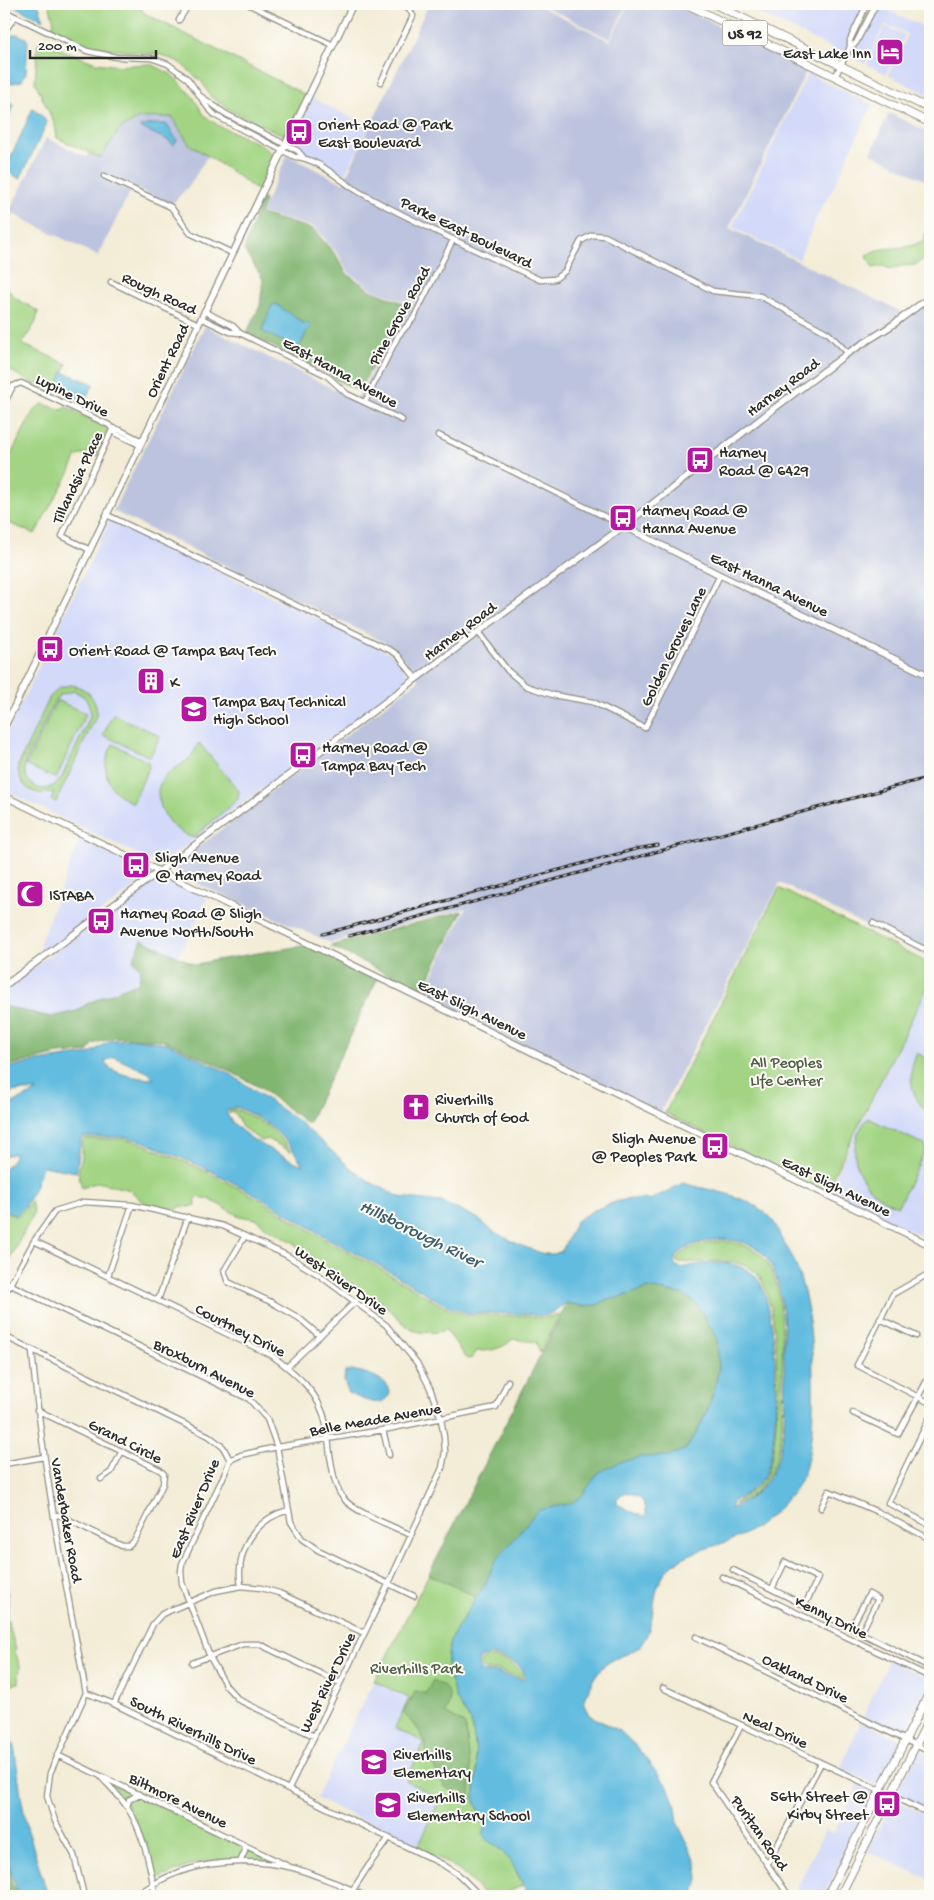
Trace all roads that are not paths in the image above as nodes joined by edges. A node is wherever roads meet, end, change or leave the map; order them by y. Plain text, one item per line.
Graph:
1 (188, 4) edge
2 (248, 4) edge
3 (353, 4) edge
4 (400, 4) edge
5 (686, 4) edge
6 (714, 4) edge
7 (867, 4) edge
8 (876, 4) edge
9 (5, 12) edge
10 (14, 17) junction
11 (4, 18) edge
12 (179, 20) dead end
13 (4, 32) edge
14 (334, 45) junction
15 (850, 47) junction
16 (841, 66) junction
17 (835, 76) junction
18 (381, 82) dead end
19 (199, 95) junction
20 (930, 109) edge
21 (930, 123) edge
22 (285, 143) junction
23 (281, 151) junction
24 (303, 158) junction
25 (104, 176) dead end
26 (453, 240) junction
27 (232, 253) junction
28 (111, 282) dead end
29 (930, 297) edge
30 (204, 311) junction
31 (200, 321) junction
32 (240, 333) junction
33 (848, 353) junction
34 (365, 402) junction
35 (4, 404) edge
36 (402, 420) dead end
37 (113, 428) junction
38 (438, 435) dead end
39 (141, 443) junction
40 (107, 515) junction
41 (624, 526) junction
42 (90, 550) junction
43 (720, 575) junction
44 (478, 632) junction
45 (930, 676) edge
46 (416, 679) junction
47 (4, 728) edge
48 (4, 796) edge
49 (160, 871) junction
50 (873, 923) dead end
51 (930, 952) edge
52 (4, 986) edge
53 (132, 1205) junction
54 (188, 1217) junction
55 (245, 1236) junction
56 (34, 1241) junction
57 (930, 1245) edge
58 (930, 1273) edge
59 (108, 1276) junction
60 (9, 1284) junction
61 (4, 1295) edge
62 (158, 1300) junction
63 (356, 1301) junction
64 (880, 1319) junction
65 (4, 1336) edge
66 (320, 1336) junction
67 (916, 1336) dead end
68 (32, 1351) junction
69 (287, 1366) junction
70 (930, 1375) edge
71 (508, 1381) dead end
72 (919, 1397) junction
73 (930, 1403) edge
74 (37, 1410) junction
75 (853, 1413) dead end
76 (441, 1419) junction
77 (930, 1419) edge
78 (382, 1430) junction
79 (328, 1438) junction
80 (277, 1447) junction
81 (122, 1451) junction
82 (389, 1455) dead end
83 (44, 1457) junction
84 (230, 1460) junction
85 (4, 1464) edge
86 (101, 1479) dead end
87 (821, 1508) dead end
88 (288, 1510) junction
89 (54, 1516) junction
90 (929, 1522) edge
91 (412, 1535) junction
92 (930, 1539) edge
93 (733, 1570) dead end
94 (722, 1577) dead end
95 (388, 1583) junction
96 (241, 1586) junction
97 (772, 1589) junction
98 (414, 1596) dead end
99 (190, 1603) junction
100 (805, 1605) junction
101 (852, 1628) junction
102 (364, 1633) junction
103 (861, 1633) junction
104 (696, 1637) dead end
105 (210, 1656) junction
106 (192, 1663) dead end
107 (930, 1668) edge
108 (930, 1677) edge
109 (340, 1683) junction
110 (663, 1688) dead end
111 (930, 1691) edge
112 (86, 1692) junction
113 (114, 1704) junction
114 (930, 1717) edge
115 (741, 1726) junction
116 (314, 1736) junction
117 (905, 1740) junction
118 (916, 1745) junction
119 (930, 1751) edge
120 (57, 1755) junction
121 (821, 1763) junction
122 (100, 1775) junction
123 (289, 1788) junction
124 (880, 1790) junction
125 (139, 1794) junction
126 (891, 1795) junction
127 (127, 1807) junction
128 (930, 1814) edge
129 (389, 1838) junction
130 (244, 1845) junction
131 (850, 1850) junction
132 (861, 1856) junction
133 (240, 1862) junction
134 (768, 1863) junction
135 (290, 1867) junction
136 (153, 1883) junction
137 (353, 1889) junction
138 (84, 1896) edge
139 (136, 1896) edge
140 (155, 1896) edge
141 (349, 1896) edge
142 (364, 1896) edge
143 (480, 1896) edge
144 (790, 1896) edge
145 (827, 1896) edge
146 (840, 1896) edge

1 - 12 street
2 - 14 street
3 - 14 street, Orient Road
4 - 18 street
5 - 17 main road, US 92
6 - 16 main road, US 92
7 - 15 street
8 - 15 street
9 - 10 street, Parke East Boulevard
9 - 11 street
10 - 13 street
10 - 19 street, Parke East Boulevard
14 - 22 street, Orient Road
15 - 16 street
16 - 17 street
16 - 20 main road, US 92
17 - 21 main road, US 92
19 - 22 street, Parke East Boulevard
19 - 23 street, Parke East Boulevard
22 - 23 street, Orient Road
22 - 24 street, Parke East Boulevard
23 - 24 street, Parke East Boulevard
23 - 27 street, Orient Road
24 - 26 street, Parke East Boulevard
25 - 27 street
26 - 33 street, Parke East Boulevard
26 - 34 street, Pine Grove Road
27 - 30 street, Orient Road
28 - 31 street, Rough Road
29 - 33 street, Harney Road
30 - 31 street, Orient Road
30 - 32 street, East Hanna Avenue
31 - 32 street, East Hanna Avenue
31 - 39 street, Orient Road
32 - 34 street, East Hanna Avenue
33 - 41 street, Harney Road
34 - 36 street, East Hanna Avenue
35 - 37 street, Lupine Drive
37 - 39 street, Lupine Drive
37 - 42 street, Tillandsia Place
38 - 41 street, East Hanna Avenue
39 - 40 street, Orient Road
40 - 42 street, Orient Road
40 - 46 street
41 - 43 street, East Hanna Avenue
41 - 44 street, Harney Road
42 - 47 street, Orient Road
43 - 44 street, Golden Groves Lane
43 - 45 street, East Hanna Avenue
44 - 46 street, Harney Road
46 - 49 street, Harney Road
48 - 49 street, East Sligh Avenue
49 - 52 street, Harney Road
49 - 57 street, East Sligh Avenue
50 - 51 street
53 - 54 street, West River Drive
53 - 56 street, West River Drive
53 - 59 street
54 - 55 street, West River Drive
54 - 62 street
55 - 63 street, West River Drive
55 - 66 street
56 - 59 street, Courtney Drive
56 - 60 street
58 - 64 street
59 - 62 street, Courtney Drive
60 - 61 street
60 - 80 street, Broxburn Avenue
62 - 69 street, Courtney Drive
63 - 66 street
63 - 76 street, West River Drive
64 - 67 street
64 - 72 street
65 - 68 street, East River Drive
66 - 69 street
68 - 74 street, Vanderbaker Road
68 - 84 street, East River Drive
69 - 79 street, Courtney Drive
70 - 72 street
71 - 76 street, Belle Meade Avenue
72 - 73 street
72 - 75 street
74 - 81 street, Grand Circle
74 - 83 street, Vanderbaker Road
76 - 78 street, Belle Meade Avenue
76 - 91 street, West River Drive
77 - 90 street
78 - 79 street, Belle Meade Avenue
78 - 82 street
79 - 80 street, Belle Meade Avenue
79 - 91 street, Courtney Drive
80 - 84 street, Belle Meade Avenue
80 - 88 street, Broxburn Avenue
81 - 86 street
81 - 89 street, Grand Circle
83 - 85 street
83 - 89 street, Vanderbaker Road
84 - 99 street, East River Drive
87 - 92 street
88 - 95 street, Broxburn Avenue
88 - 96 street
89 - 112 street, Vanderbaker Road
91 - 95 street, West River Drive
93 - 97 street
94 - 108 street, Kenny Drive
95 - 98 street, Broxburn Avenue
95 - 102 street, West River Drive
96 - 99 street
96 - 102 street
97 - 100 street
97 - 100 street
99 - 105 street, East River Drive
99 - 113 street
100 - 101 street
101 - 103 street
101 - 103 street
102 - 109 street, West River Drive
103 - 107 street
104 - 117 street, Oakland Drive
105 - 106 street
105 - 109 street
105 - 116 street, East River Drive
109 - 116 street, West River Drive
110 - 115 street, Neal Drive
111 - 117 main road
112 - 113 street, South Riverhills Drive
112 - 120 street
113 - 123 street, South Riverhills Drive
114 - 118 main road
115 - 121 street, Neal Drive
115 - 134 street, Puritan Road
116 - 123 street, West River Drive
117 - 118 street, Oakland Drive
117 - 124 main road
118 - 119 street, Oakland Drive
118 - 126 main road
120 - 122 street, Biltmore Avenue
120 - 138 street
121 - 124 street, Neal Drive
121 - 134 street
122 - 125 street, Biltmore Avenue
122 - 127 street
123 - 129 street, South Riverhills Drive
124 - 126 street, Neal Drive
124 - 131 main road
125 - 127 street
125 - 130 street, Biltmore Avenue
126 - 128 street, Neal Drive
126 - 132 main road
127 - 136 street
129 - 137 street
129 - 143 street, South Riverhills Drive
130 - 133 street
130 - 135 street, Biltmore Avenue
131 - 132 main road
131 - 145 main road
132 - 146 main road
133 - 135 street
133 - 136 street
134 - 144 street, Puritan Road
135 - 137 street
136 - 139 street
136 - 140 street
137 - 141 street
137 - 142 street

